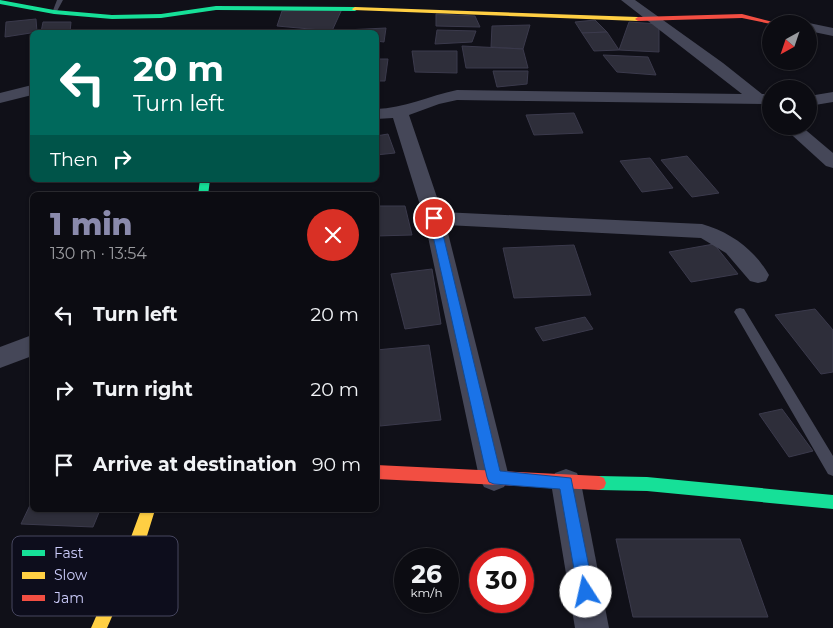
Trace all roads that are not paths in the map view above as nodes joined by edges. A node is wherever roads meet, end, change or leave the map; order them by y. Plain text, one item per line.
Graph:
1 (60, 0) edge
2 (627, 0) edge
3 (0, 2) edge
4 (216, 8) edge
5 (54, 12) junction
6 (652, 18) junction
7 (762, 19) edge
8 (818, 29) edge
9 (833, 32) edge
10 (30, 90) edge
11 (762, 97) edge
12 (833, 97) edge
13 (0, 98) edge
14 (762, 98) edge
15 (817, 100) edge
16 (400, 113) junction
17 (379, 114) edge
18 (801, 135) edge
19 (833, 162) edge
20 (434, 218) junction
21 (758, 274) dead end
22 (740, 312) dead end
23 (30, 346) edge
24 (0, 358) edge
25 (833, 469) edge
26 (379, 472) edge
27 (494, 477) junction
28 (566, 483) junction
29 (833, 502) edge
30 (147, 512) edge
31 (139, 536) edge
32 (104, 616) edge
33 (99, 628) edge
34 (592, 628) edge

1 - 5 lane
2 - 6 street
3 - 5 street
4 - 5 street
4 - 6 street
6 - 7 street
6 - 11 street
8 - 9 street
10 - 13 street
12 - 15 street
14 - 16 street
16 - 17 street
16 - 20 street
18 - 19 street
20 - 21 street
20 - 27 street
22 - 25 lane
23 - 24 street
26 - 27 street
27 - 28 street
28 - 29 street
28 - 34 street
30 - 31 street
32 - 33 street

